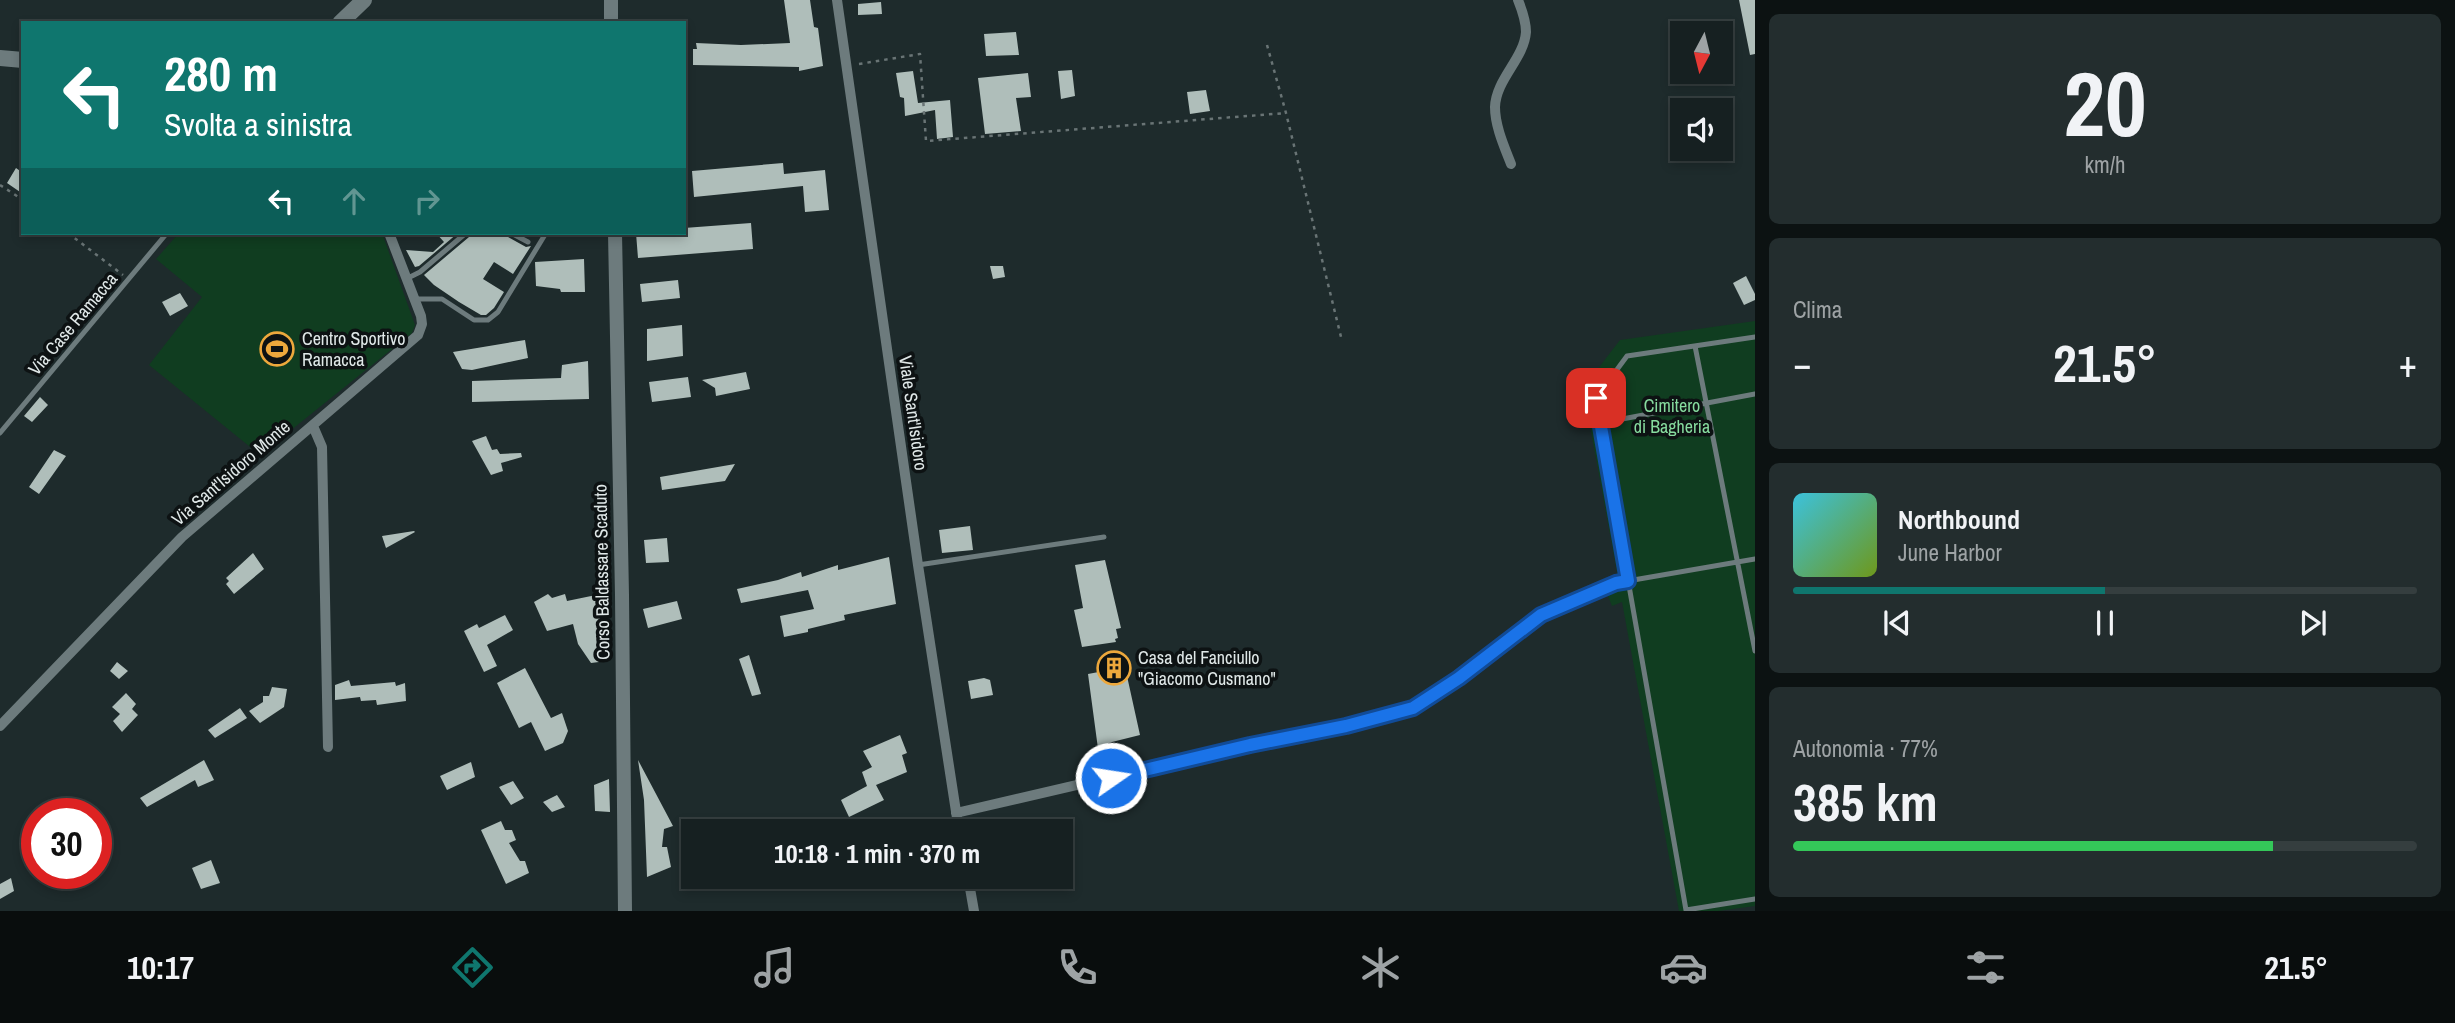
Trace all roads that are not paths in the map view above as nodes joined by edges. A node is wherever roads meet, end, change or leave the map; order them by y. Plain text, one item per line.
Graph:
1 (364, 0) edge
2 (611, 0) edge
3 (837, 0) edge
4 (1518, 0) edge
5 (342, 21) edge
6 (611, 21) edge
7 (0, 58) edge
8 (21, 60) edge
9 (1511, 164) dead end
10 (165, 235) edge
11 (390, 235) edge
12 (464, 235) edge
13 (515, 235) edge
14 (545, 235) edge
15 (615, 235) edge
16 (528, 242) dead end
17 (407, 279) junction
18 (415, 299) junction
19 (1755, 337) edge
20 (1695, 346) junction
21 (1755, 394) edge
22 (1706, 403) junction
23 (1601, 423) junction
24 (313, 426) junction
25 (0, 433) edge
26 (1104, 537) dead end
27 (1755, 559) edge
28 (1738, 562) junction
29 (918, 565) junction
30 (1628, 581) junction
31 (1616, 583) joint
32 (1755, 651) edge
33 (0, 726) edge
34 (328, 747) dead end
35 (956, 813) junction
36 (957, 819) edge
37 (970, 889) edge
38 (1755, 900) edge
39 (625, 911) edge
40 (974, 911) edge

1 - 5 main road
2 - 6 street
3 - 29 street, Viale Sant'Isidoro
4 - 9 street
7 - 8 main road
10 - 25 lane, Via Case Ramacca
11 - 17 street, Via Sant'Isidoro Monte
12 - 17 lane
13 - 16 lane
14 - 18 lane
15 - 39 street, Corso Baldassare Scaduto
17 - 18 street, Via Sant'Isidoro Monte
18 - 24 street, Via Sant'Isidoro Monte
19 - 20 lane
20 - 22 lane
20 - 23 lane
21 - 22 lane
22 - 23 lane
22 - 28 lane
23 - 30 lane
24 - 33 street, Via Sant'Isidoro Monte
24 - 34 street
26 - 29 lane
27 - 28 lane
28 - 30 lane
28 - 32 lane
29 - 35 street, Viale Sant'Isidoro
30 - 31 lane
30 - 38 lane
31 - 35 street
35 - 36 street, Viale Sant'Isidoro
37 - 40 street

